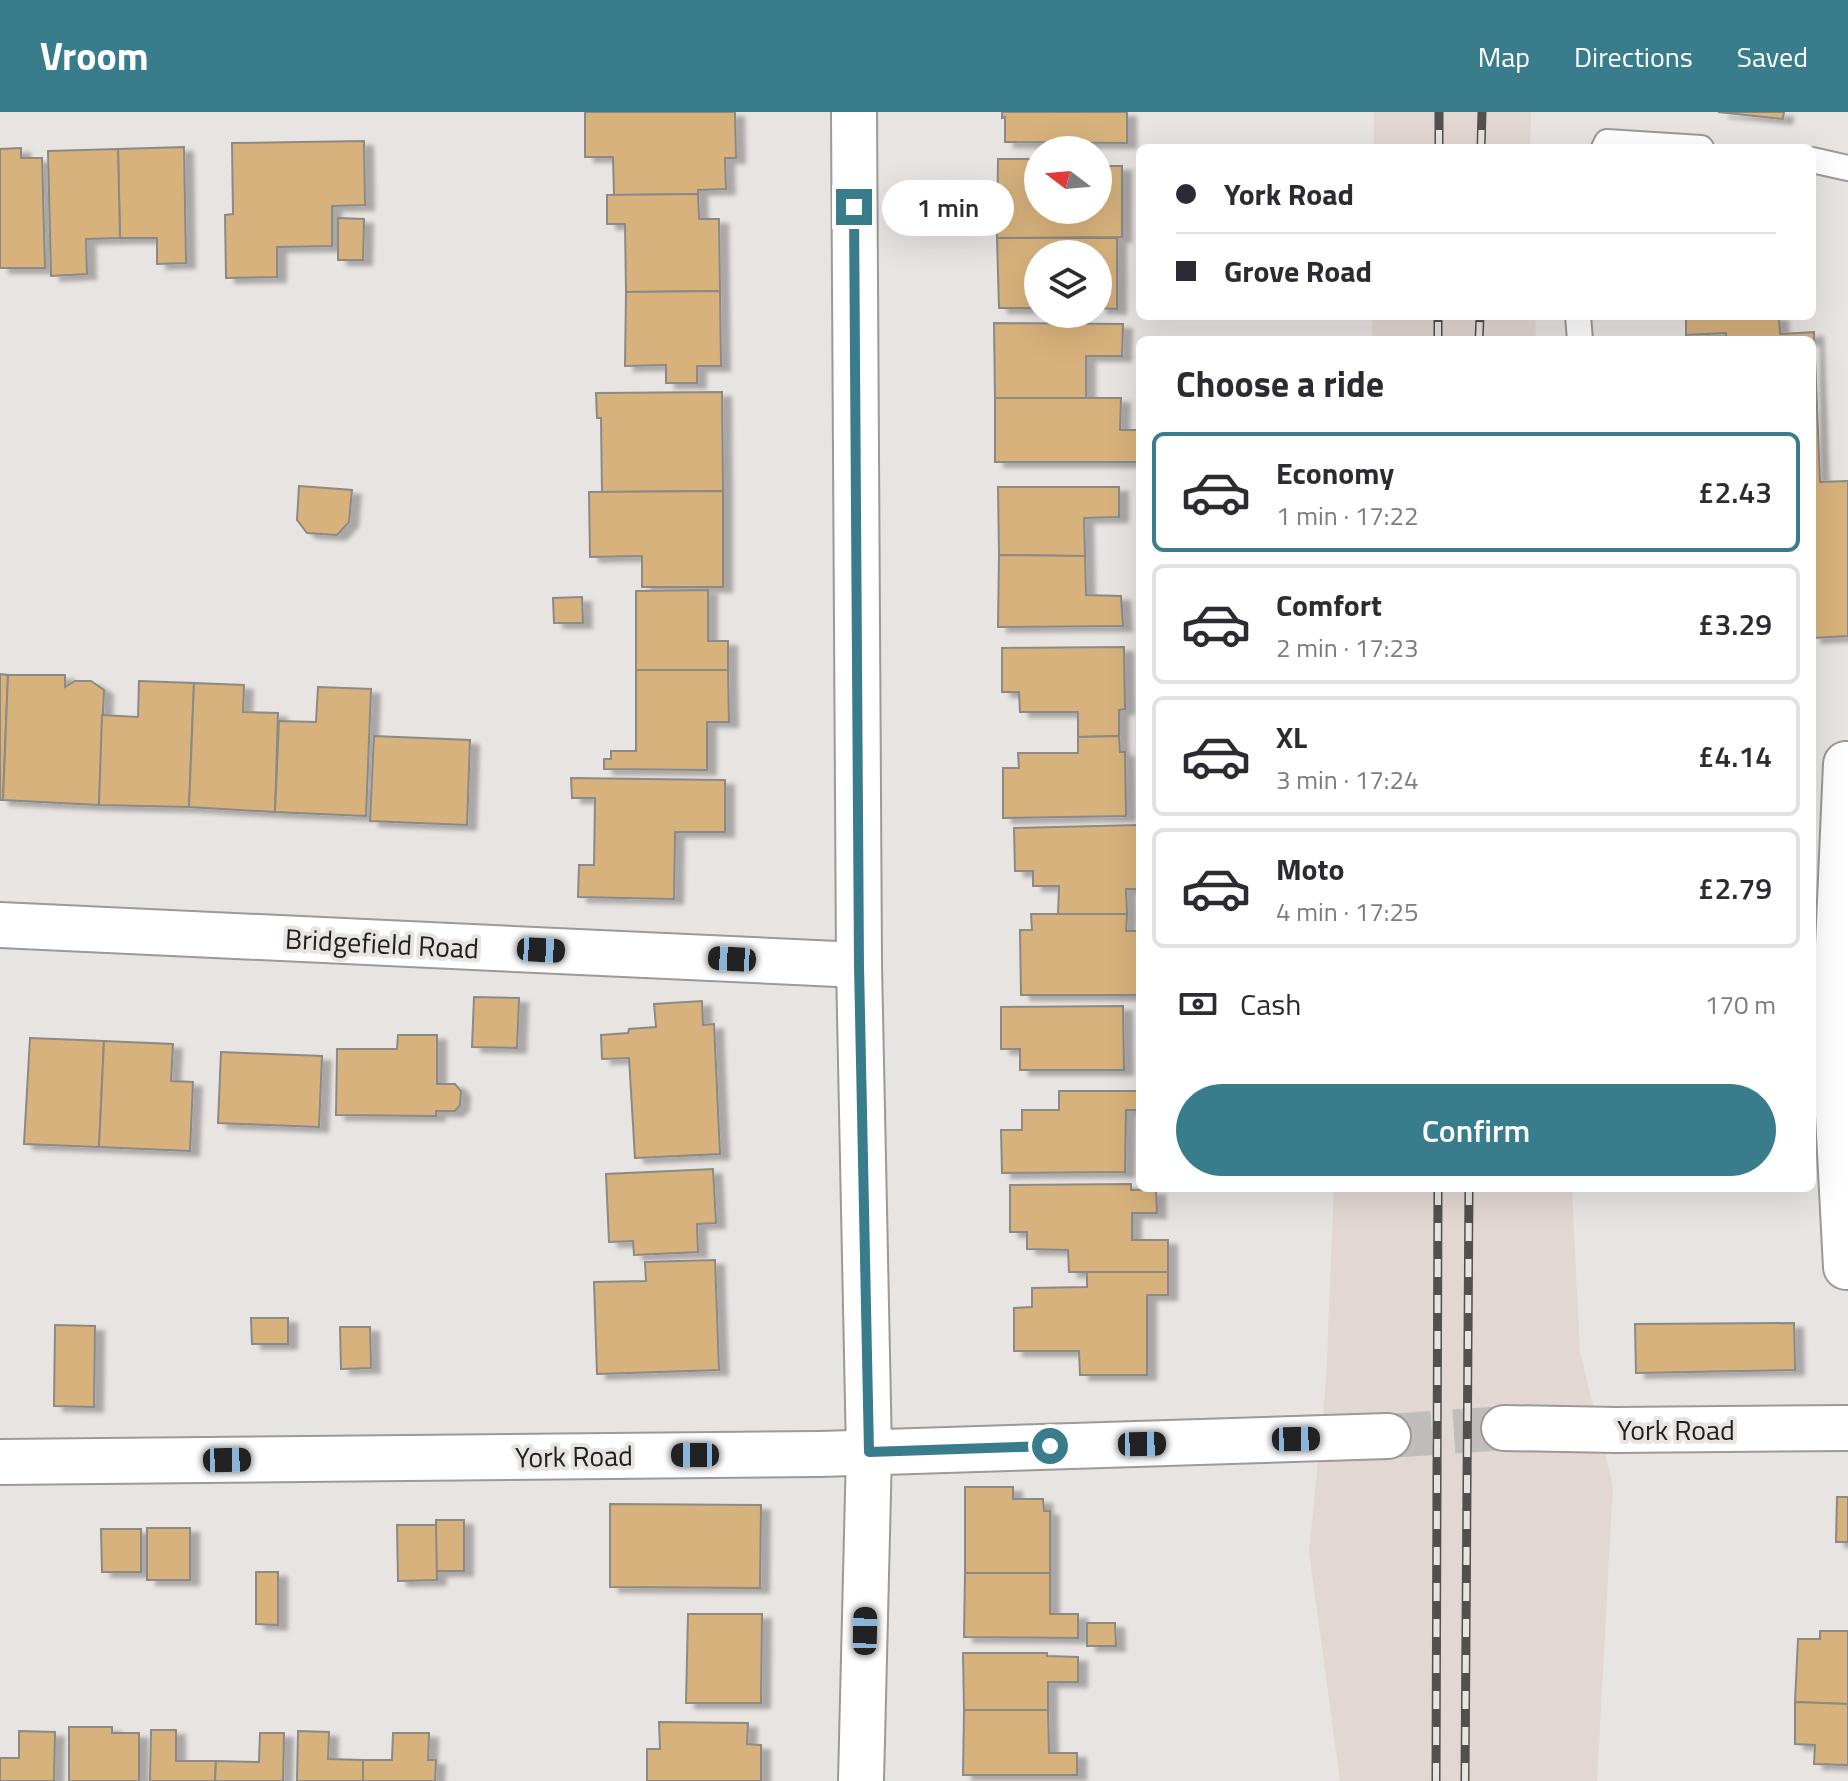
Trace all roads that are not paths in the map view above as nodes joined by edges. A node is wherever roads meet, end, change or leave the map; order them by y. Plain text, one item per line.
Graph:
1 (854, 112) edge
2 (1606, 144) edge
3 (1638, 144) edge
4 (1816, 161) edge
5 (1848, 168) edge
6 (1846, 764) edge
7 (0, 925) edge
8 (859, 965) junction
9 (1841, 1038) edge
10 (1846, 1267) dead end
11 (1504, 1428) tunnel mouth
12 (1848, 1428) edge
13 (1388, 1436) tunnel mouth
14 (869, 1452) junction
15 (0, 1462) edge
16 (861, 1781) edge

1 - 8 street
2 - 3 lane
4 - 5 lane
6 - 9 street
7 - 8 street, Bridgefield Road
8 - 14 street
9 - 10 street
11 - 12 street, York Road
13 - 14 street, York Road
14 - 15 street, York Road
14 - 16 street

